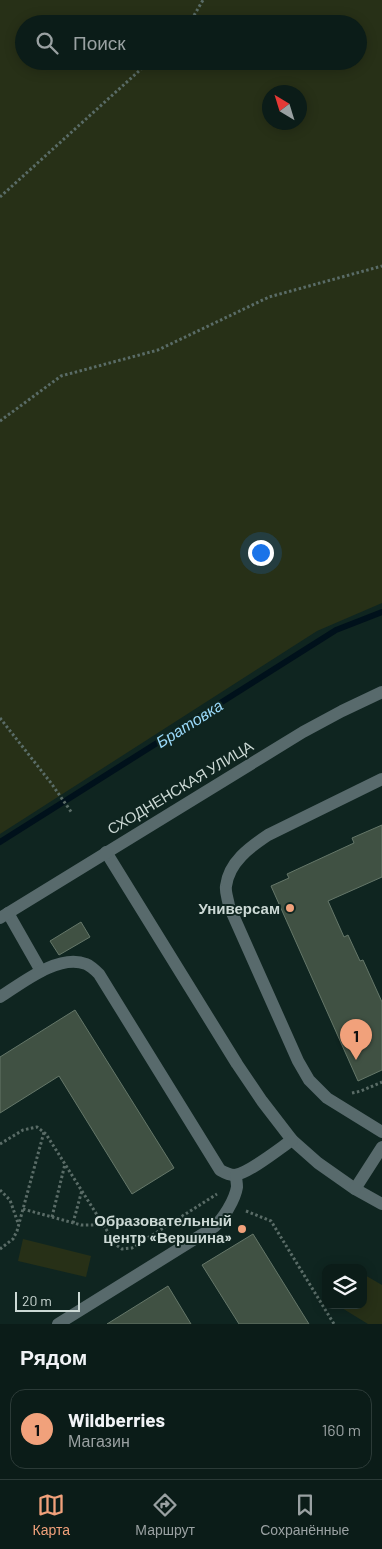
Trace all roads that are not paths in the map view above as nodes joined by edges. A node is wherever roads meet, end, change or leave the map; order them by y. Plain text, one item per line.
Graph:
1 (382, 692) edge
2 (382, 779) edge
3 (106, 852) junction
4 (4, 916) edge
5 (41, 971) junction
6 (0, 997) edge
7 (382, 1132) edge
8 (292, 1140) junction
9 (382, 1147) edge
10 (236, 1178) junction
11 (355, 1189) junction
12 (382, 1204) edge
13 (58, 1324) edge

1 - 3 street, СХОДНЕНСКАЯ УЛИЦА
2 - 7 street
3 - 4 street, СХОДНЕНСКАЯ УЛИЦА
3 - 8 street
4 - 5 street
5 - 6 street
5 - 10 street
8 - 10 street
8 - 11 street
9 - 11 street
10 - 13 street
11 - 12 street

